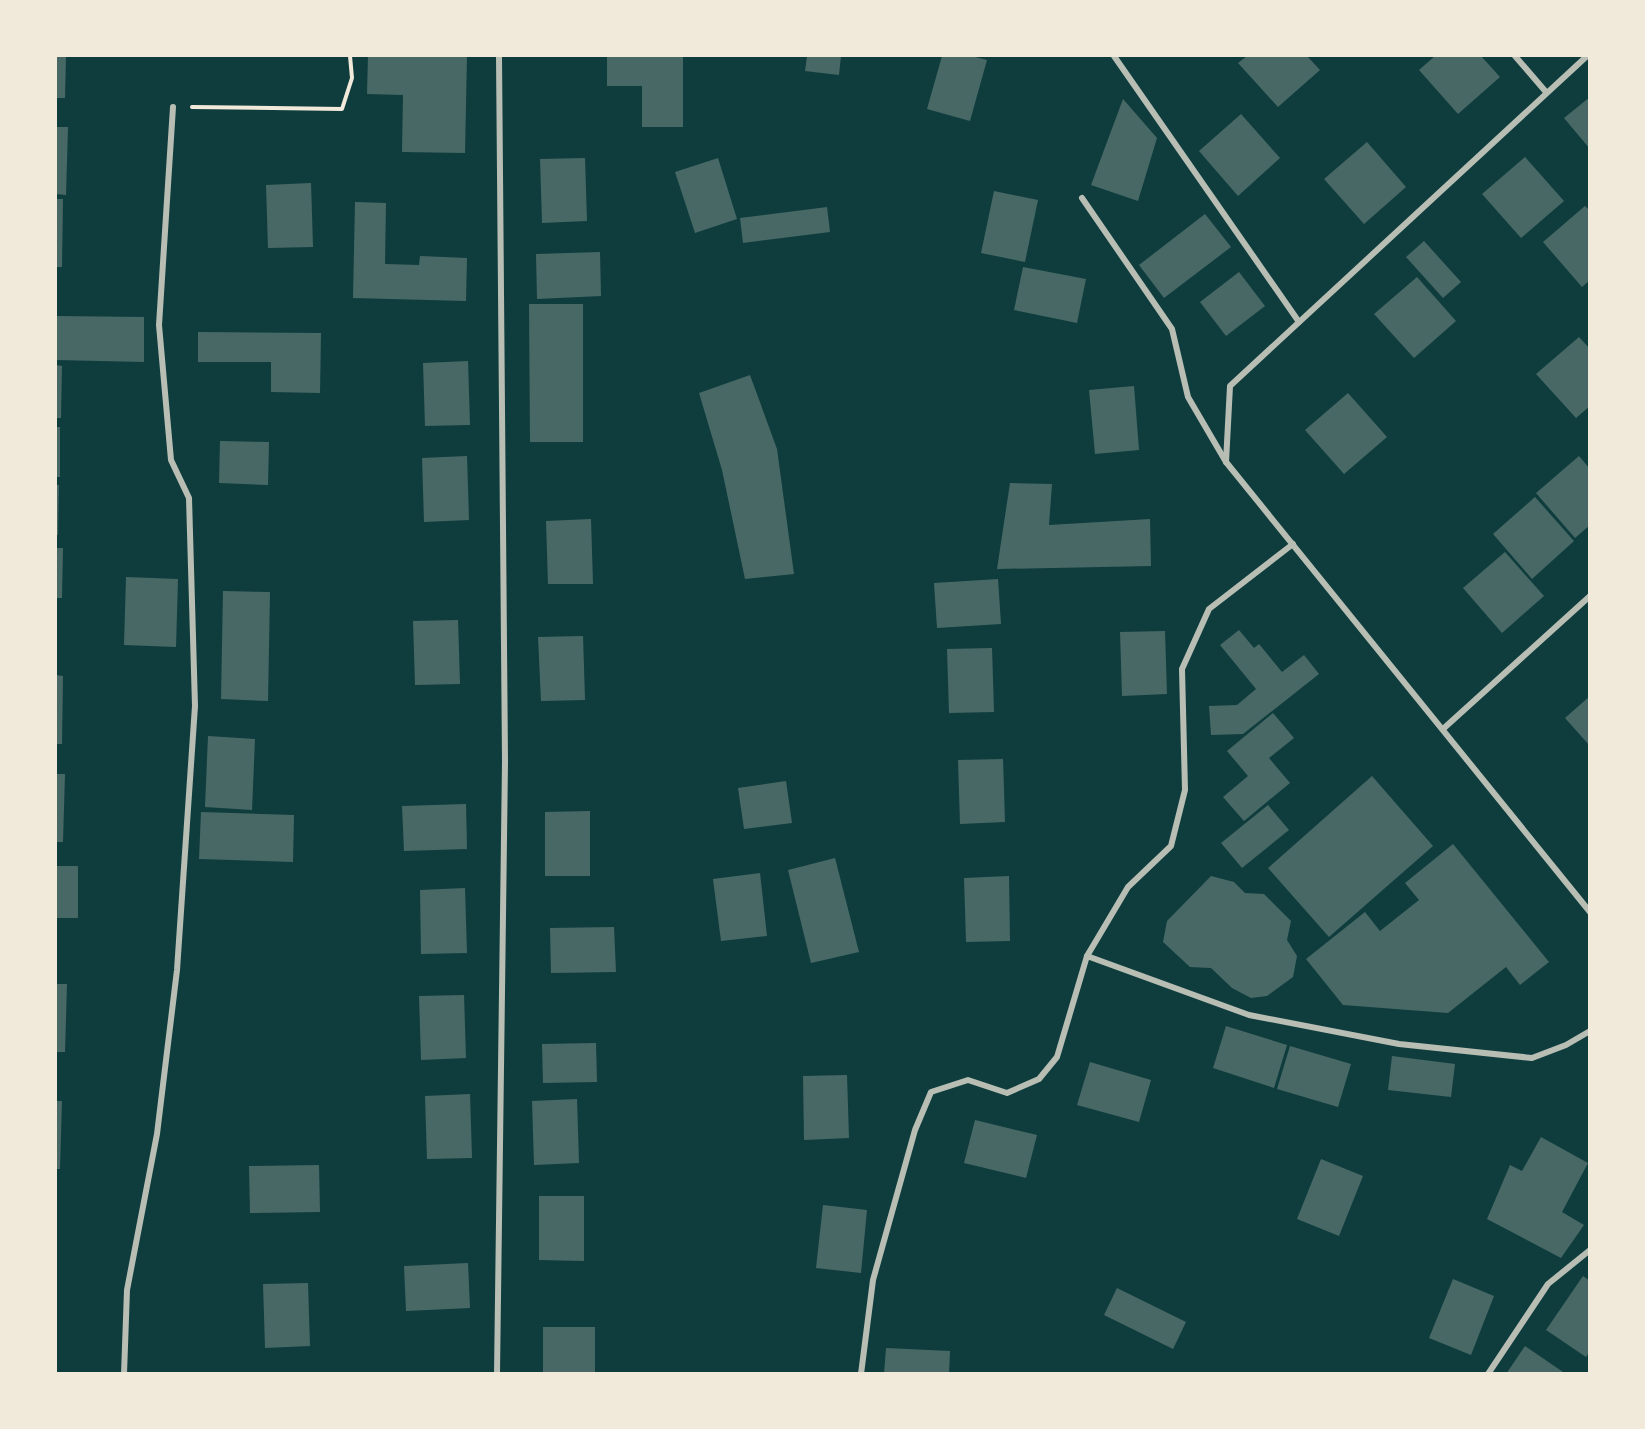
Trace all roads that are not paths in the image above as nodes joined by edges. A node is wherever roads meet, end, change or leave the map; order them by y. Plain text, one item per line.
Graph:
1 (499, 56) edge
2 (1114, 56) edge
3 (1515, 56) edge
4 (1587, 56) edge
5 (1546, 92) junction
6 (173, 107) road end
7 (1082, 198) dead end
8 (1299, 322) junction
9 (1226, 462) junction
10 (1293, 544) junction
11 (1590, 596) edge
12 (1443, 729) junction
13 (1590, 912) edge
14 (1087, 956) junction
15 (1590, 1031) edge
16 (1590, 1250) edge
17 (123, 1374) edge
18 (496, 1374) edge
19 (861, 1374) edge
20 (1488, 1374) edge

1 - 18 street
2 - 8 street
3 - 5 street
4 - 5 street
5 - 8 street
6 - 17 street
7 - 9 street
8 - 9 street
9 - 10 street
10 - 12 street
10 - 14 street
11 - 12 street
12 - 13 street
14 - 15 street
14 - 19 street
16 - 20 street

